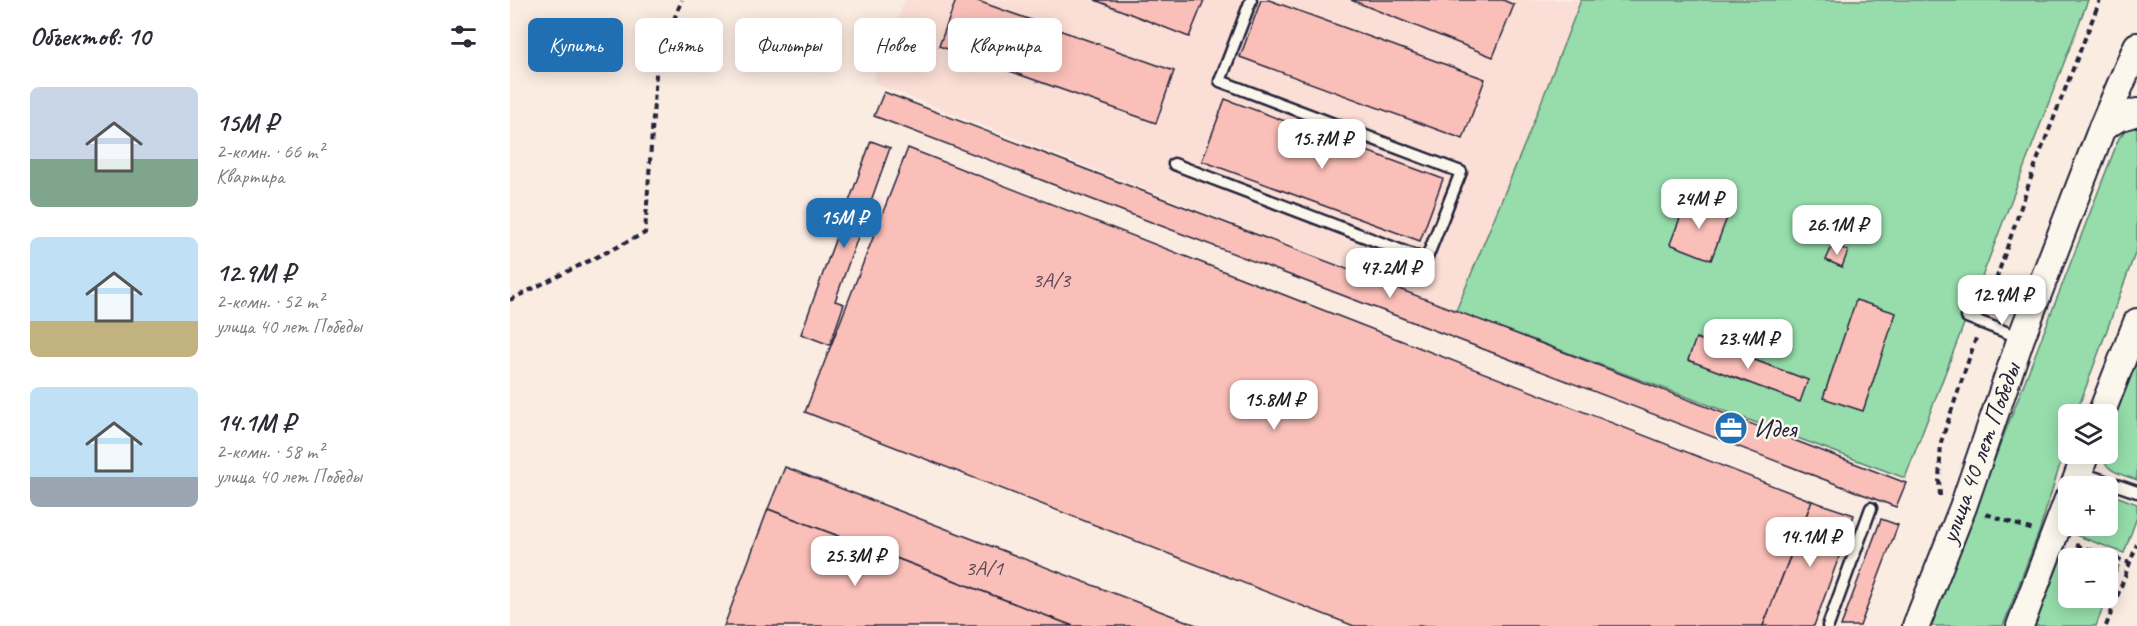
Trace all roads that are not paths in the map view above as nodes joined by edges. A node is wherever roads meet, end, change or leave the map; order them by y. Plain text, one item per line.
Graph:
1 (1251, 0) edge
2 (2137, 46) edge
3 (2137, 112) edge
4 (2102, 128) junction
5 (1174, 164) dead end
6 (1967, 317) dead end
7 (2137, 321) edge
8 (2021, 338) junction
9 (2105, 404) edge
10 (2080, 470) edge
11 (2137, 492) edge
12 (1871, 508) dead end
13 (2058, 525) edge
14 (1828, 626) edge
15 (1916, 626) edge
16 (2020, 626) edge

1 - 5 lane
2 - 4 street, улица 40 лет Победы
3 - 4 street
4 - 8 street, улица 40 лет Победы
6 - 8 lane
7 - 9 street
8 - 15 street, улица 40 лет Победы
10 - 11 lane
12 - 14 lane
13 - 16 street

